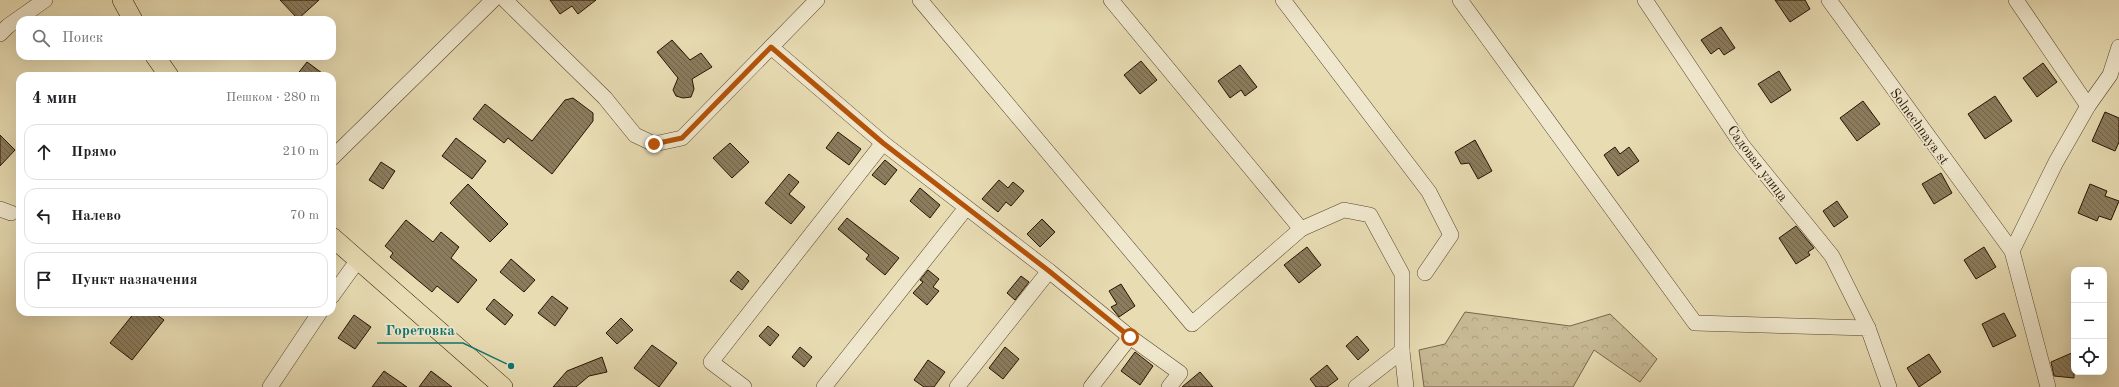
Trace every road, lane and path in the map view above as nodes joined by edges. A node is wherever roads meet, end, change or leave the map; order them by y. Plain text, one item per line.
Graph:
1 (45, 0) edge
2 (122, 0) edge
3 (493, 0) edge
4 (505, 0) edge
5 (817, 0) edge
6 (920, 0) edge
7 (1111, 0) edge
8 (1283, 0) edge
9 (1460, 0) edge
10 (1645, 0) edge
11 (1829, 0) edge
12 (2016, 0) edge
13 (22, 16) edge
14 (131, 16) edge
15 (16, 20) edge
16 (0, 34) edge
17 (771, 47) junction
18 (2119, 47) edge
19 (158, 60) edge
20 (166, 72) edge
21 (2088, 106) junction
22 (883, 143) junction
23 (336, 154) edge
24 (966, 208) junction
25 (1300, 229) junction
26 (336, 241) edge
27 (2012, 252) junction
28 (358, 260) junction
29 (1049, 271) junction
30 (1425, 273) dead end
31 (336, 290) edge
32 (317, 316) edge
33 (1868, 328) junction
34 (1130, 337) junction
35 (1402, 352) junction
36 (270, 387) edge
37 (503, 387) edge
38 (744, 387) edge
39 (824, 387) edge
40 (957, 387) edge
41 (1091, 387) edge
42 (1169, 387) edge
43 (1356, 387) edge
44 (1406, 387) edge
45 (1890, 387) edge
46 (2048, 387) edge

1 - 13 street
2 - 14 main road
3 - 23 street
4 - 17 street
5 - 17 street
6 - 25 street
7 - 25 street
8 - 30 street
9 - 33 street
10 - 33 street, Садовая улица
11 - 27 street, Solnechnaya st
12 - 21 street
15 - 16 street
17 - 22 street
18 - 21 street
19 - 20 main road
21 - 27 street
22 - 24 street
22 - 38 street
24 - 29 street
24 - 39 street
25 - 35 street
26 - 28 main road
27 - 46 street
28 - 31 street
28 - 37 main road
29 - 34 street
29 - 40 street
32 - 36 street
33 - 45 street, Садовая улица
34 - 41 street
34 - 42 street
35 - 43 street
35 - 44 street

